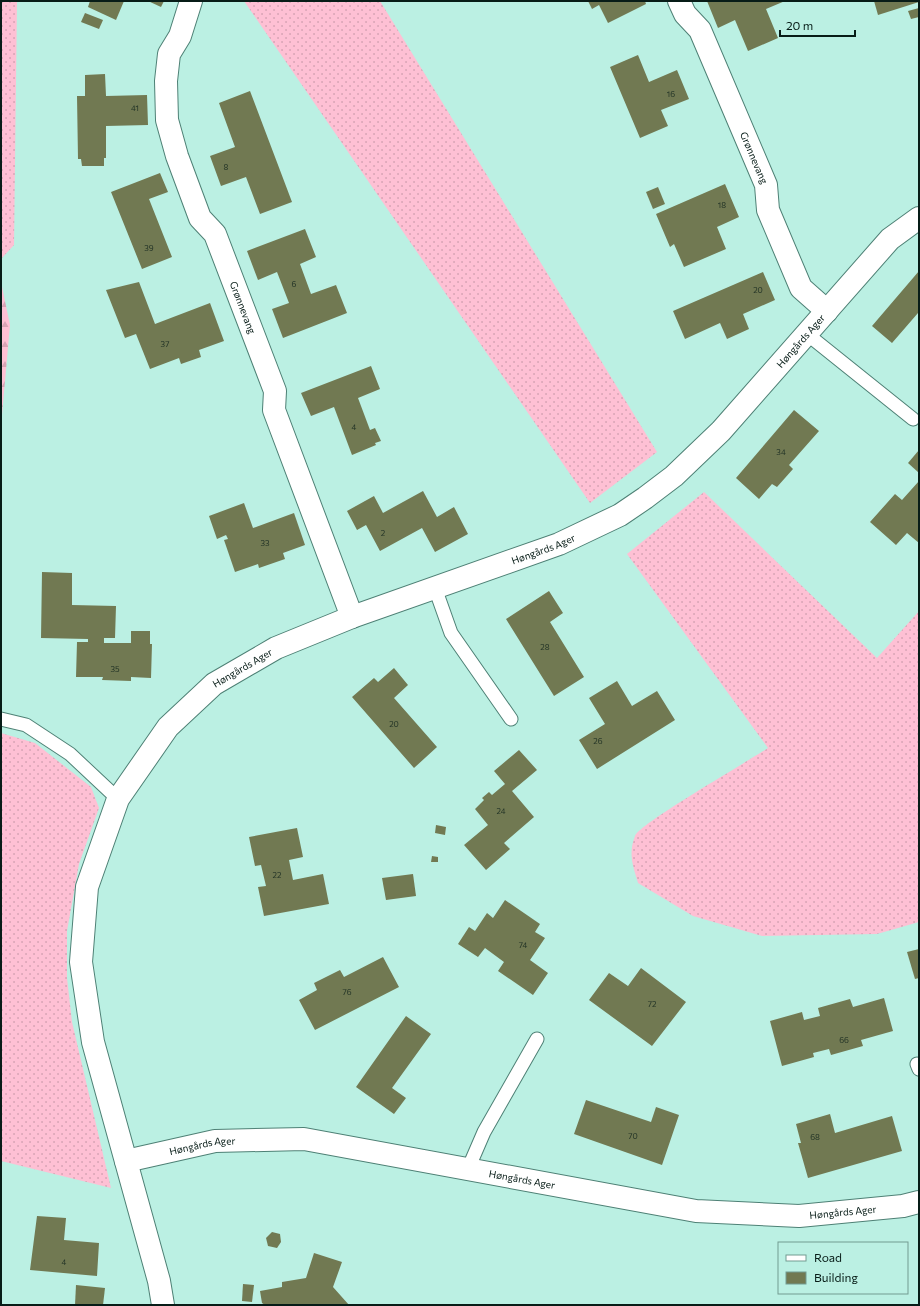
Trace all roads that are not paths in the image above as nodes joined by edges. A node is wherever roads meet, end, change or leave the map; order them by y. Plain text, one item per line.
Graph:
1 (192, 1) edge
2 (679, 1) edge
3 (919, 218) edge
4 (827, 311) junction
5 (807, 334) junction
6 (913, 419) dead end
7 (435, 588) junction
8 (352, 616) junction
9 (1, 719) edge
10 (511, 719) dead end
11 (118, 799) junction
12 (537, 1040) dead end
13 (126, 1161) junction
14 (468, 1169) junction
15 (919, 1202) edge
16 (162, 1305) edge

1 - 8 street, Grønnevang
2 - 4 street, Grønnevang
3 - 4 street, Høngårds Ager
4 - 5 street, Høngårds Ager
5 - 6 lane
5 - 7 street, Høngårds Ager
7 - 8 street, Høngårds Ager
7 - 10 lane
8 - 11 street, Høngårds Ager
9 - 11 lane
11 - 13 street, Høngårds Ager
12 - 14 lane
13 - 14 street, Høngårds Ager
13 - 16 street, Høngårds Ager
14 - 15 street, Høngårds Ager

